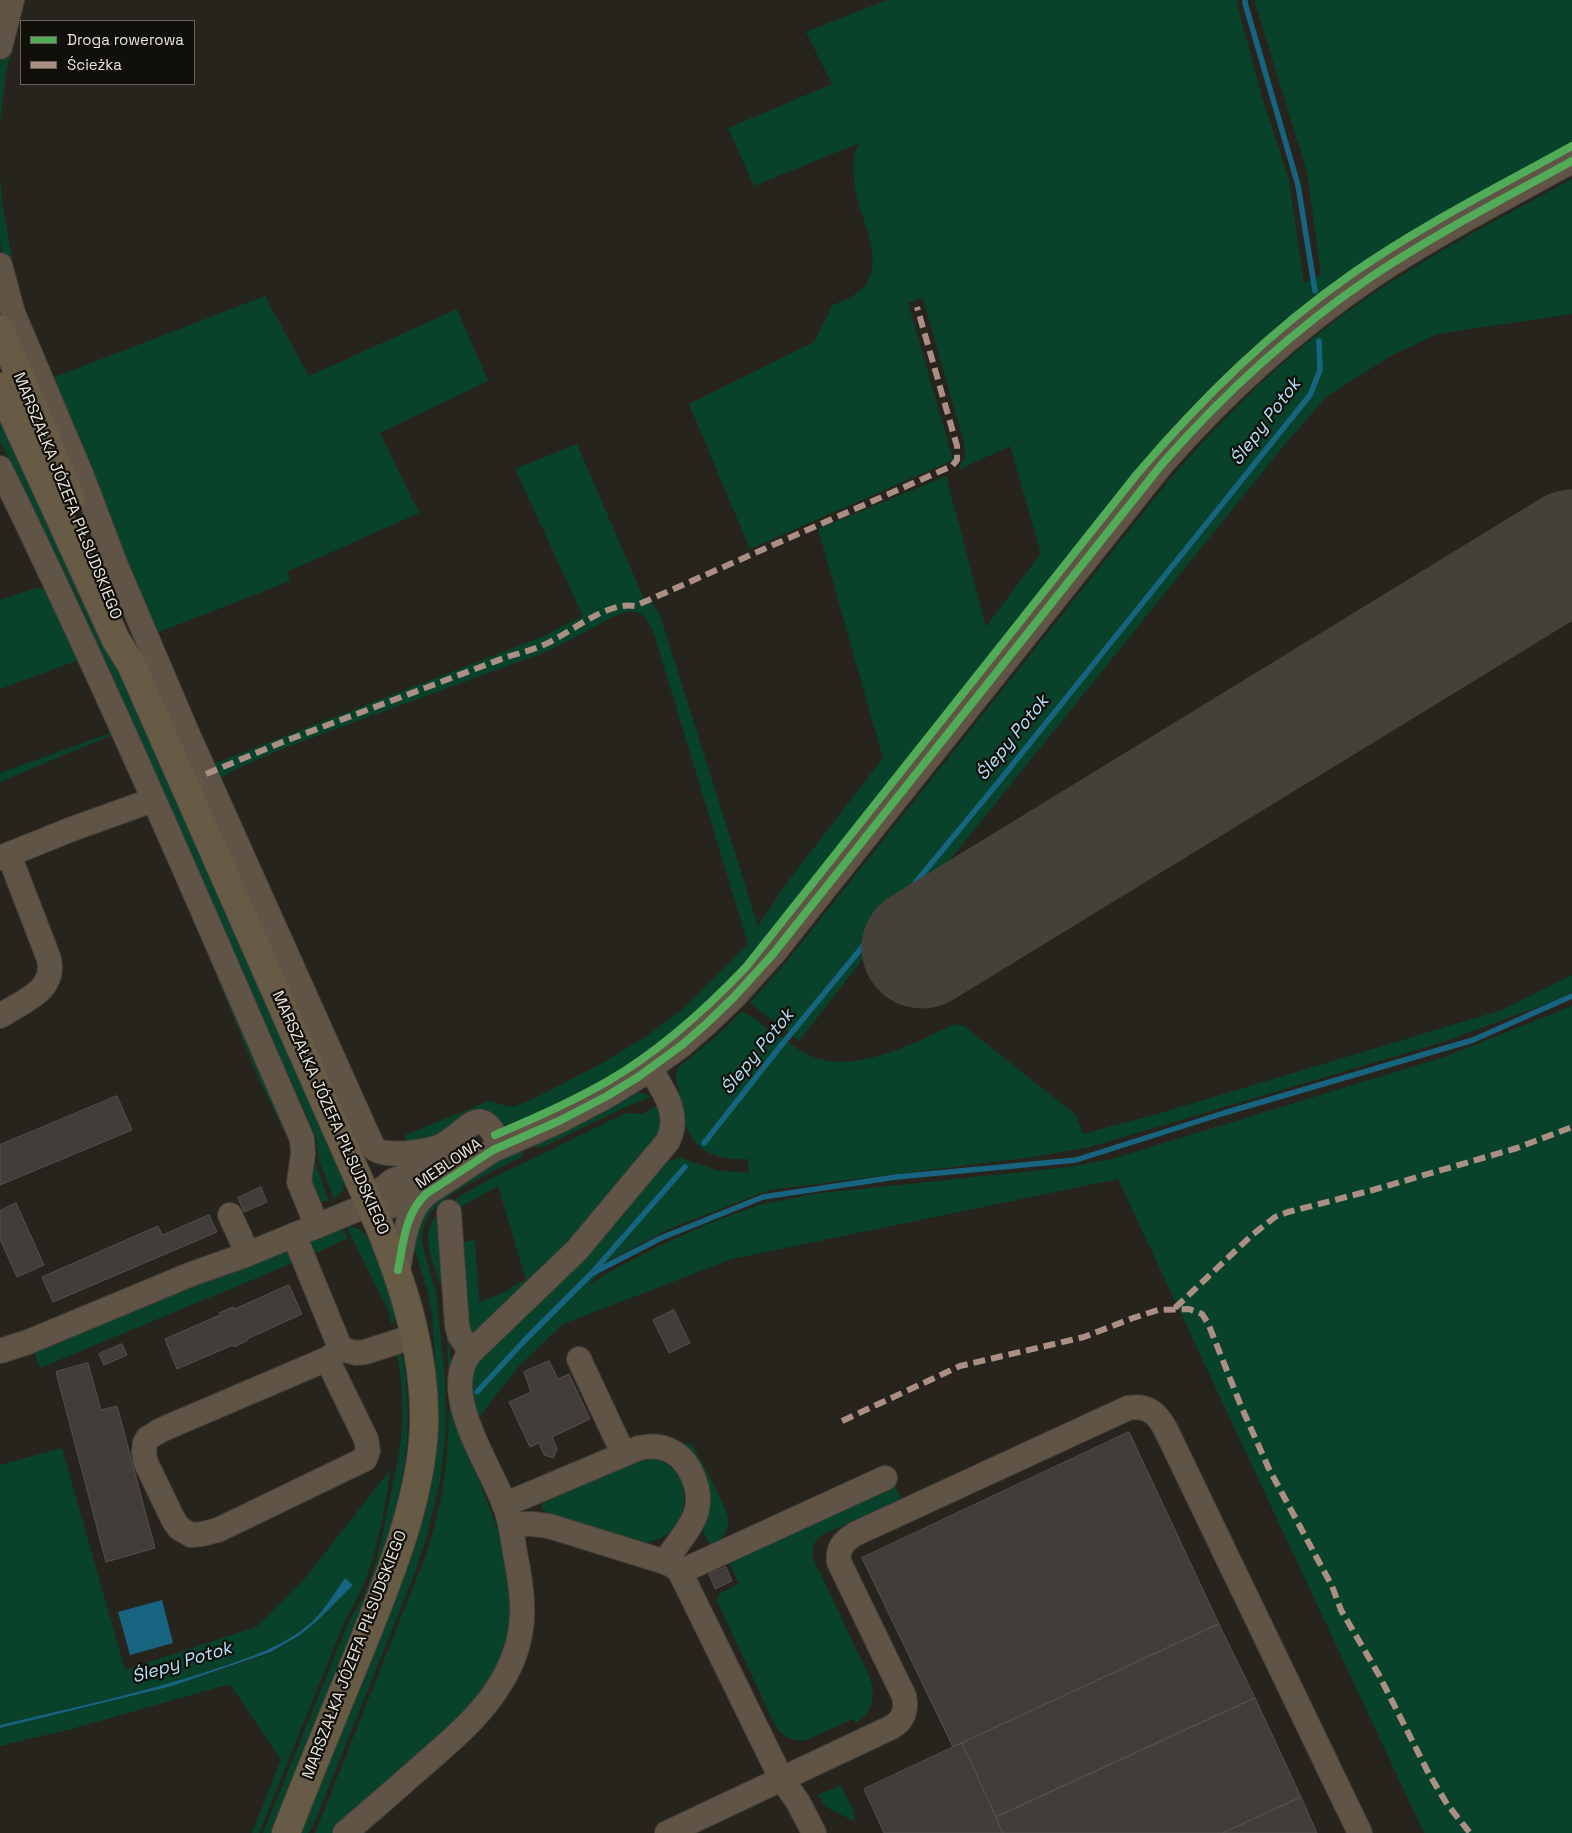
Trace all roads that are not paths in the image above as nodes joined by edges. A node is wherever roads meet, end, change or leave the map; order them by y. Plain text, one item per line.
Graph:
1 (12, 0) edge
2 (0, 47) edge
3 (1572, 161) edge
4 (0, 265) edge
5 (0, 329) edge
6 (0, 387) edge
7 (0, 468) edge
8 (131, 664) junction
9 (153, 800) junction
10 (5, 856) edge
11 (0, 1016) edge
12 (650, 1069) junction
13 (496, 1149) junction
14 (426, 1194) junction
15 (370, 1204) junction
16 (449, 1212) dead end
17 (230, 1215) dead end
18 (317, 1226) junction
19 (294, 1236) junction
20 (248, 1254) junction
21 (398, 1270) junction
22 (415, 1336) junction
23 (0, 1350) edge
24 (472, 1352) junction
25 (333, 1353) junction
26 (579, 1359) dead end
27 (623, 1453) junction
28 (884, 1478) dead end
29 (507, 1515) junction
30 (673, 1567) junction
31 (781, 1778) junction
32 (286, 1833) edge
33 (345, 1833) edge
34 (667, 1833) edge
35 (814, 1833) edge
36 (1360, 1833) edge

1 - 2 street
3 - 12 street, MEBLOWA
4 - 13 street
5 - 8 main road, MARSZAŁKA JÓZEFA PIŁSUDSKIEGO
6 - 8 main road, MARSZAŁKA JÓZEFA PIŁSUDSKIEGO
7 - 9 street
8 - 15 main road, MARSZAŁKA JÓZEFA PIŁSUDSKIEGO
9 - 10 street
9 - 18 street
10 - 11 street
12 - 13 street, MEBLOWA
12 - 24 street
13 - 14 street, MEBLOWA
13 - 15 street, MEBLOWA
14 - 15 street, MEBLOWA
14 - 21 street, MEBLOWA
15 - 18 street
15 - 21 main road, MARSZAŁKA JÓZEFA PIŁSUDSKIEGO
16 - 24 street
17 - 20 street
18 - 19 street
19 - 20 street
19 - 25 street
20 - 23 street
21 - 22 main road, MARSZAŁKA JÓZEFA PIŁSUDSKIEGO
22 - 25 street
22 - 32 main road, MARSZAŁKA JÓZEFA PIŁSUDSKIEGO
24 - 29 street
25 - 25 street
26 - 27 street
27 - 29 street
27 - 30 street
28 - 30 street
29 - 30 street
29 - 33 street
30 - 31 street
31 - 34 street
31 - 35 street
31 - 36 street

